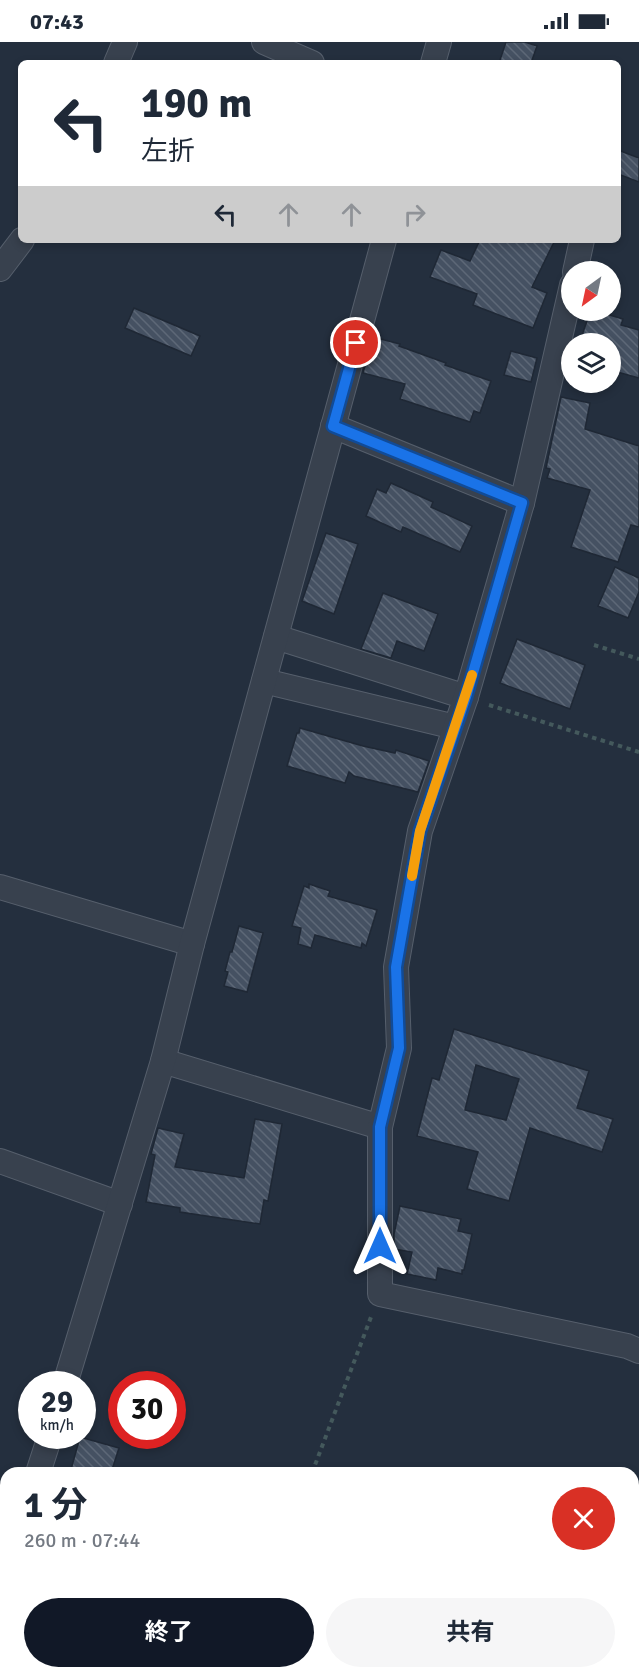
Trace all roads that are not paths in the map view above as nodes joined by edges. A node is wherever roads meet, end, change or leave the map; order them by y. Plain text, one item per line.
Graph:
1 (125, 42) edge
2 (264, 42) edge
3 (439, 42) edge
4 (117, 60) edge
5 (305, 60) edge
6 (434, 60) edge
7 (20, 243) edge
8 (383, 243) edge
9 (581, 243) edge
10 (577, 261) edge
11 (0, 269) edge
12 (564, 321) edge
13 (333, 426) junction
14 (522, 503) junction
15 (276, 637) junction
16 (264, 681) junction
17 (466, 697) junction
18 (455, 727) junction
19 (0, 887) edge
20 (192, 944) junction
21 (163, 1061) junction
22 (380, 1127) junction
23 (0, 1161) edge
24 (120, 1204) junction
25 (639, 1351) edge
26 (69, 1371) edge
27 (46, 1449) edge
28 (40, 1467) edge

1 - 4 street
2 - 5 street
3 - 6 street
7 - 11 street
8 - 13 street
9 - 10 street
12 - 14 street
13 - 14 street
13 - 15 street
14 - 17 street
15 - 16 street
15 - 17 street
16 - 18 street
16 - 20 street
17 - 18 street
18 - 22 street
19 - 20 street
20 - 21 street
21 - 22 street
21 - 24 street
22 - 25 street
23 - 24 street
24 - 26 street
27 - 28 street

